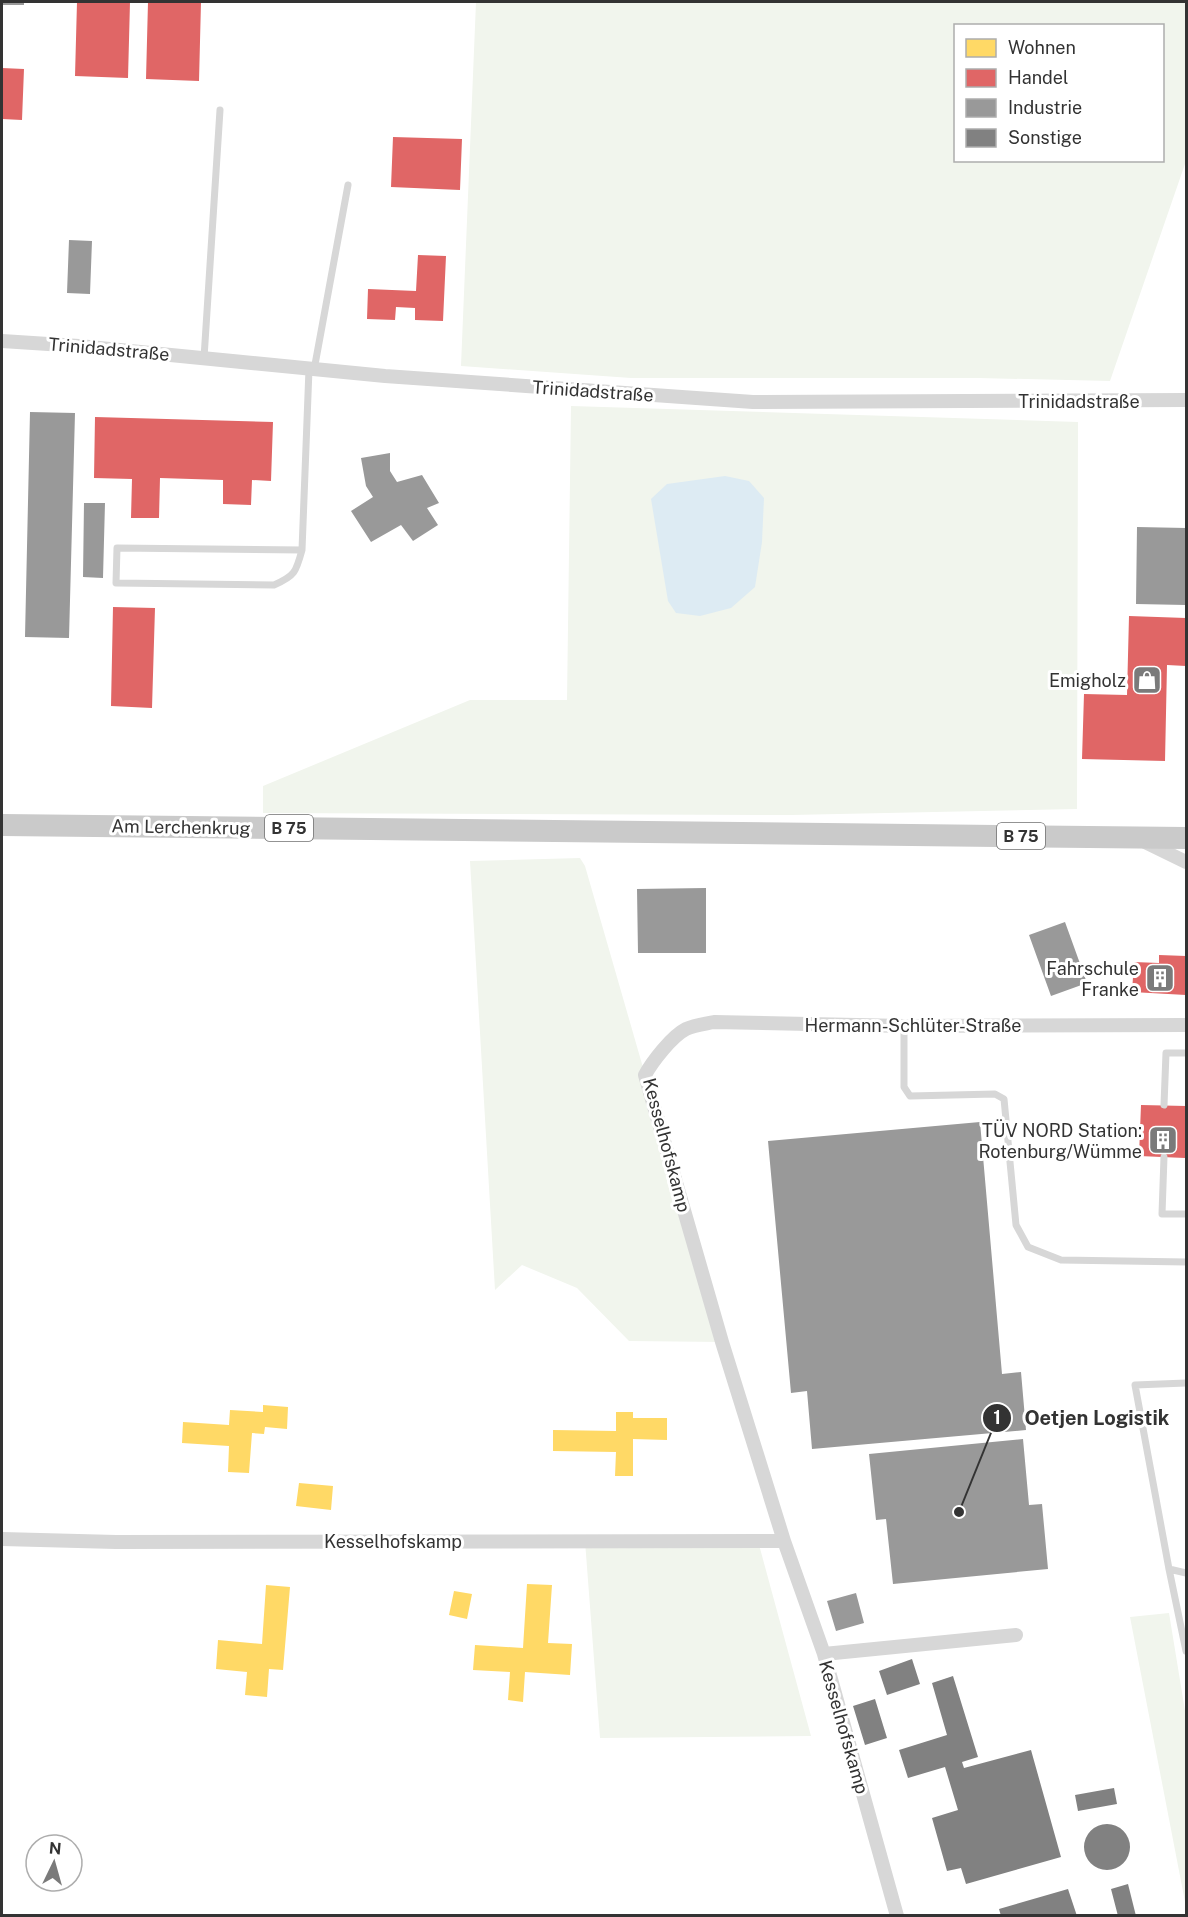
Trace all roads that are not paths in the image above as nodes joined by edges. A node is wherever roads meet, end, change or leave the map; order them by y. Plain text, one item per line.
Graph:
1 (220, 110) dead end
2 (348, 185) dead end
3 (2, 341) edge
4 (204, 358) junction
5 (311, 369) junction
6 (1186, 400) edge
7 (302, 550) junction
8 (2, 825) edge
9 (1137, 838) junction
10 (1186, 838) edge
11 (1186, 861) edge
12 (1186, 1024) edge
13 (904, 1026) junction
14 (1186, 1053) edge
15 (653, 1060) joint
16 (1164, 1106) dead end
17 (1164, 1157) dead end
18 (1186, 1214) edge
19 (1186, 1262) edge
20 (1186, 1383) edge
21 (2, 1539) edge
22 (784, 1541) junction
23 (1169, 1569) junction
24 (1186, 1573) edge
25 (1016, 1635) dead end
26 (1186, 1651) edge
27 (824, 1654) junction
28 (897, 1916) edge

1 - 4 lane
2 - 5 lane
3 - 4 street, Trinidadstraße
4 - 5 street, Trinidadstraße
5 - 6 street, Trinidadstraße
5 - 7 lane
7 - 7 lane
8 - 9 main road, Am Lerchenkrug / B 75
9 - 10 main road, B 75
9 - 11 street
12 - 13 street, Hermann-Schlüter-Straße
13 - 15 street, Hermann-Schlüter-Straße
13 - 19 lane
14 - 16 lane
15 - 22 street, Kesselhofskamp
17 - 18 lane
20 - 23 lane
21 - 22 street, Kesselhofskamp
22 - 27 street, Kesselhofskamp
23 - 24 lane
23 - 26 lane
25 - 27 street
27 - 28 street, Kesselhofskamp

